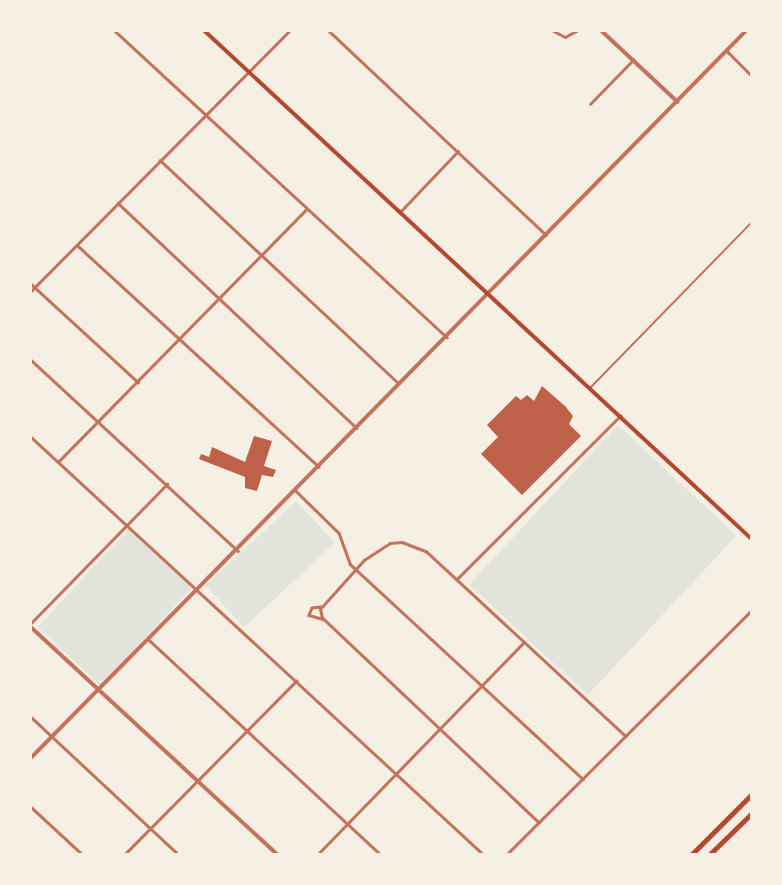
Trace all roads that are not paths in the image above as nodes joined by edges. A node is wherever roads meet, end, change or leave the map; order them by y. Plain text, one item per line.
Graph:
1 (114, 30) edge
2 (204, 30) edge
3 (290, 30) edge
4 (328, 30) edge
5 (552, 30) edge
6 (578, 30) edge
7 (601, 30) edge
8 (747, 30) edge
9 (727, 51) junction
10 (633, 60) junction
11 (249, 71) junction
12 (752, 76) edge
13 (678, 102) junction
14 (590, 104) dead end
15 (206, 115) junction
16 (458, 151) junction
17 (160, 160) junction
18 (118, 203) junction
19 (307, 209) junction
20 (400, 213) junction
21 (752, 222) edge
22 (546, 235) junction
23 (77, 245) junction
24 (261, 255) junction
25 (30, 283) edge
26 (34, 287) junction
27 (30, 292) edge
28 (488, 294) junction
29 (220, 298) junction
30 (447, 337) junction
31 (179, 340) junction
32 (30, 359) edge
33 (138, 382) junction
34 (400, 385) junction
35 (590, 388) junction
36 (620, 416) junction
37 (98, 421) junction
38 (357, 428) junction
39 (30, 436) edge
40 (58, 462) junction
41 (319, 467) junction
42 (167, 484) junction
43 (296, 491) junction
44 (127, 525) junction
45 (752, 539) edge
46 (238, 551) junction
47 (356, 569) junction
48 (457, 579) junction
49 (198, 589) junction
50 (321, 607) junction
51 (752, 610) edge
52 (323, 619) junction
53 (30, 625) edge
54 (148, 639) junction
55 (525, 641) junction
56 (297, 680) junction
57 (483, 686) junction
58 (99, 690) junction
59 (30, 716) edge
60 (441, 730) junction
61 (247, 731) junction
62 (626, 736) junction
63 (52, 737) junction
64 (30, 760) edge
65 (397, 774) junction
66 (583, 779) junction
67 (198, 780) junction
68 (752, 794) edge
69 (30, 806) edge
70 (752, 813) edge
71 (539, 822) junction
72 (347, 824) junction
73 (150, 829) junction
74 (83, 855) edge
75 (124, 855) edge
76 (179, 855) edge
77 (278, 855) edge
78 (317, 855) edge
79 (381, 855) edge
80 (484, 855) edge
81 (506, 855) edge
82 (691, 855) edge
83 (709, 855) edge

1 - 15 street
2 - 11 main road
3 - 11 street
4 - 16 street
5 - 6 street
7 - 10 street
8 - 9 street
9 - 12 street
9 - 13 street
10 - 13 street
10 - 14 street
11 - 15 street
11 - 20 main road
13 - 22 street
15 - 17 street
15 - 19 street
16 - 20 street
16 - 22 street
17 - 18 street
17 - 24 street
18 - 23 street
18 - 29 street
19 - 24 street
19 - 30 street
20 - 28 main road
21 - 35 lane
22 - 28 street
23 - 26 street
23 - 31 street
24 - 29 street
24 - 34 street
25 - 26 street
26 - 27 street
26 - 33 street
28 - 30 street
28 - 35 main road
29 - 31 street
29 - 38 street
30 - 34 street
31 - 33 street
31 - 41 street
32 - 37 street
33 - 37 street
34 - 38 street
35 - 36 main road
36 - 45 main road
36 - 48 street
37 - 40 street
37 - 42 street
38 - 41 street
39 - 40 street
40 - 44 street
41 - 43 street
42 - 44 street
42 - 46 street
43 - 46 street
43 - 47 street
44 - 49 street
44 - 53 street
46 - 49 street
47 - 48 street
47 - 50 street
47 - 57 street
48 - 55 street
49 - 54 street
49 - 56 street
50 - 52 street
50 - 52 street
51 - 62 street
52 - 60 street
53 - 58 street
54 - 58 street
54 - 61 street
55 - 57 street
55 - 62 street
56 - 61 street
56 - 65 street
57 - 60 street
57 - 66 street
58 - 63 street
58 - 67 street
59 - 63 street
60 - 65 street
60 - 71 street
61 - 67 street
61 - 72 street
62 - 66 street
63 - 64 street
63 - 73 street
65 - 72 street
65 - 80 street
66 - 71 street
67 - 73 street
67 - 77 street
68 - 82 main road
69 - 74 street
70 - 83 main road
71 - 81 street
72 - 78 street
72 - 79 street
73 - 75 street
73 - 76 street

